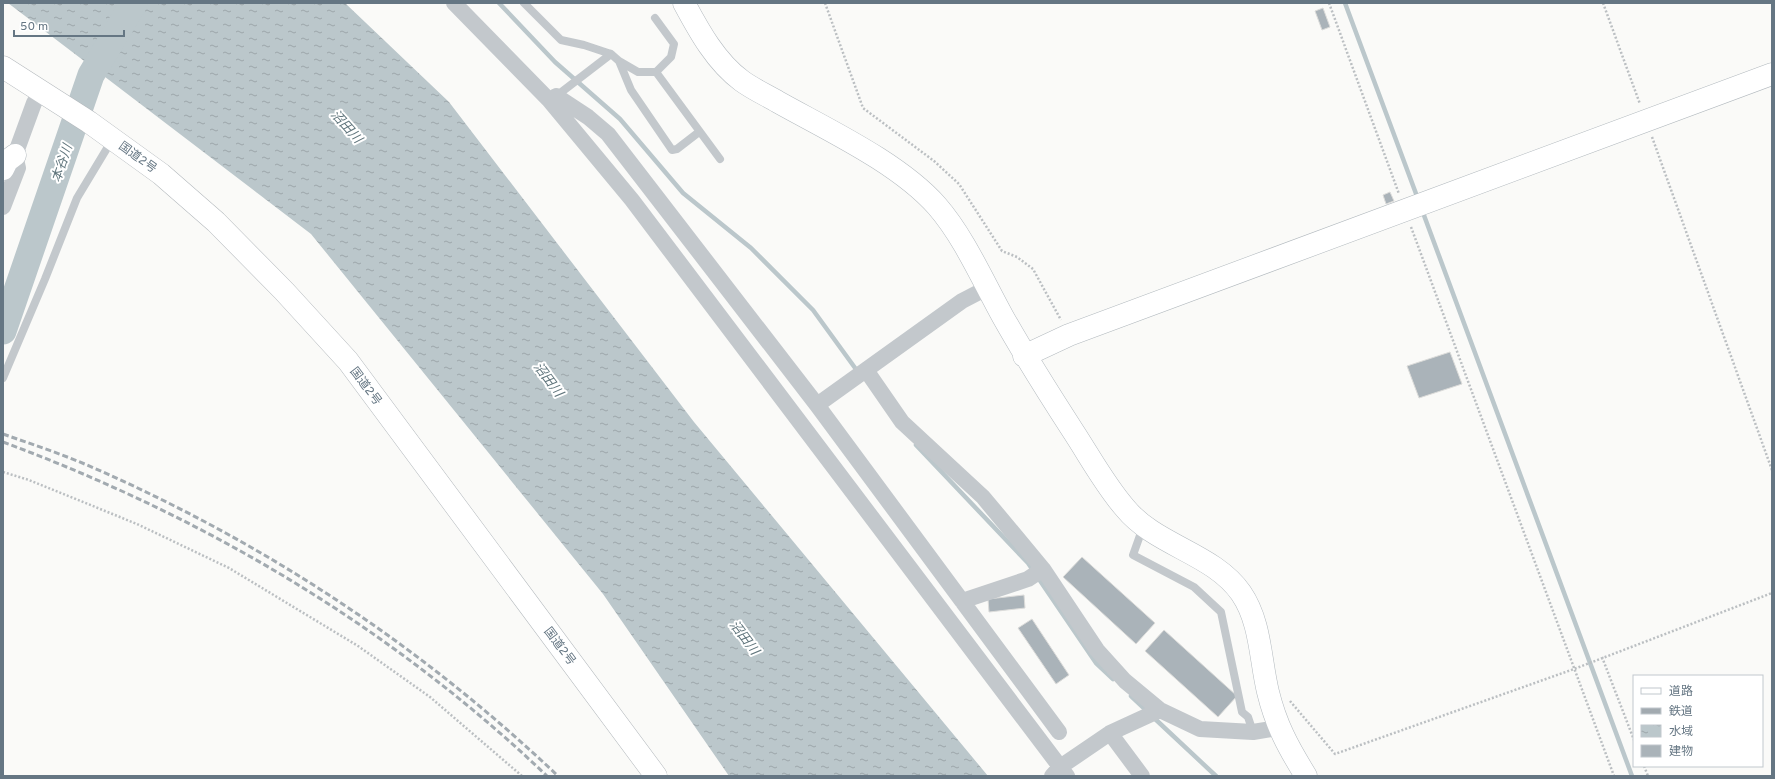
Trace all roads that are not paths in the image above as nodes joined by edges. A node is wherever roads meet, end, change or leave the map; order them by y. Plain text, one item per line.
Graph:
1 (454, 3) edge
2 (524, 3) edge
3 (684, 3) edge
4 (655, 18) dead end
5 (610, 54) junction
6 (619, 61) junction
7 (3, 67) edge
8 (656, 72) junction
9 (1772, 74) edge
10 (45, 94) junction
11 (552, 98) junction
12 (699, 132) junction
13 (113, 138) junction
14 (720, 159) dead end
15 (9, 162) edge
16 (3, 207) edge
17 (987, 288) junction
18 (1024, 356) junction
19 (866, 370) junction
20 (3, 378) edge
21 (817, 405) junction
22 (1144, 526) junction
23 (1043, 569) junction
24 (962, 601) junction
25 (1160, 710) junction
26 (1278, 728) junction
27 (1059, 732) dead end
28 (1253, 732) junction
29 (1110, 733) junction
30 (1058, 773) edge
31 (656, 776) edge
32 (1142, 776) edge
33 (1306, 776) edge

1 - 11 street
2 - 5 lane
3 - 17 main road
4 - 8 lane
5 - 6 lane
5 - 11 lane
6 - 8 lane
6 - 12 lane
7 - 10 main road, 国道2号
8 - 12 lane
9 - 18 main road
10 - 13 main road, 国道2号
10 - 15 street
11 - 21 street
11 - 30 street
12 - 14 lane
13 - 20 lane
13 - 31 main road, 国道2号
15 - 16 street
17 - 18 main road
17 - 19 street
18 - 22 main road
19 - 21 street
19 - 23 street
21 - 24 street
22 - 26 main road
22 - 28 lane
23 - 24 street
23 - 25 street
24 - 27 street
25 - 28 street
25 - 29 street
26 - 28 street
26 - 33 main road
29 - 30 street
29 - 32 street

